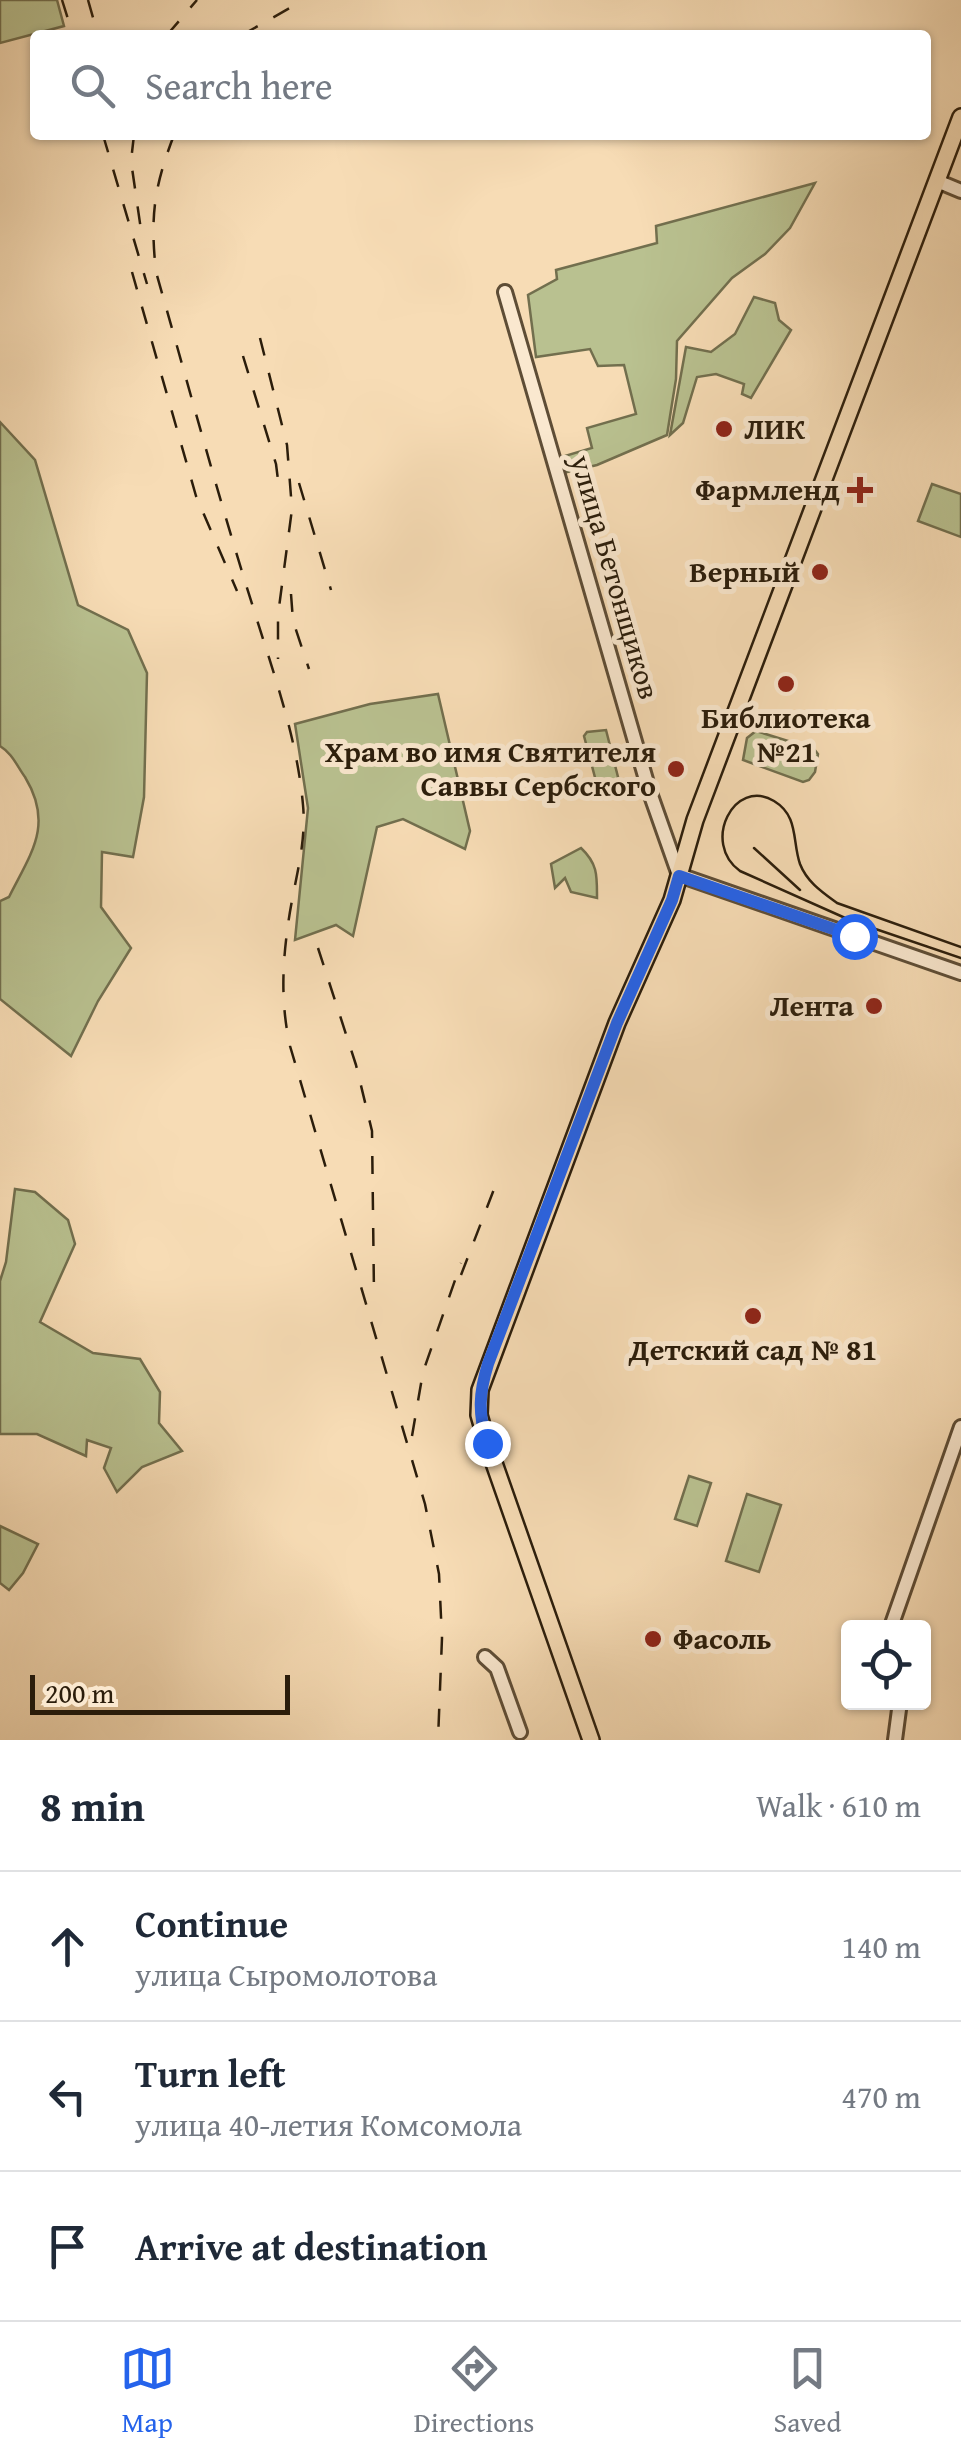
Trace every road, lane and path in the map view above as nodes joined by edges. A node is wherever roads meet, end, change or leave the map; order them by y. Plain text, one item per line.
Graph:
1 (961, 117) edge
2 (937, 181) junction
3 (961, 191) edge
4 (504, 292) dead end
5 (679, 876) junction
6 (961, 973) edge
7 (961, 1428) edge
8 (893, 1620) edge
9 (485, 1657) dead end
10 (899, 1710) edge
11 (520, 1732) dead end
12 (591, 1740) edge
13 (895, 1740) edge

1 - 2 main road
2 - 3 street
2 - 5 main road
4 - 5 street, улица Бетонщиков
5 - 6 street
5 - 12 main road
7 - 8 street
9 - 11 street
10 - 13 street

